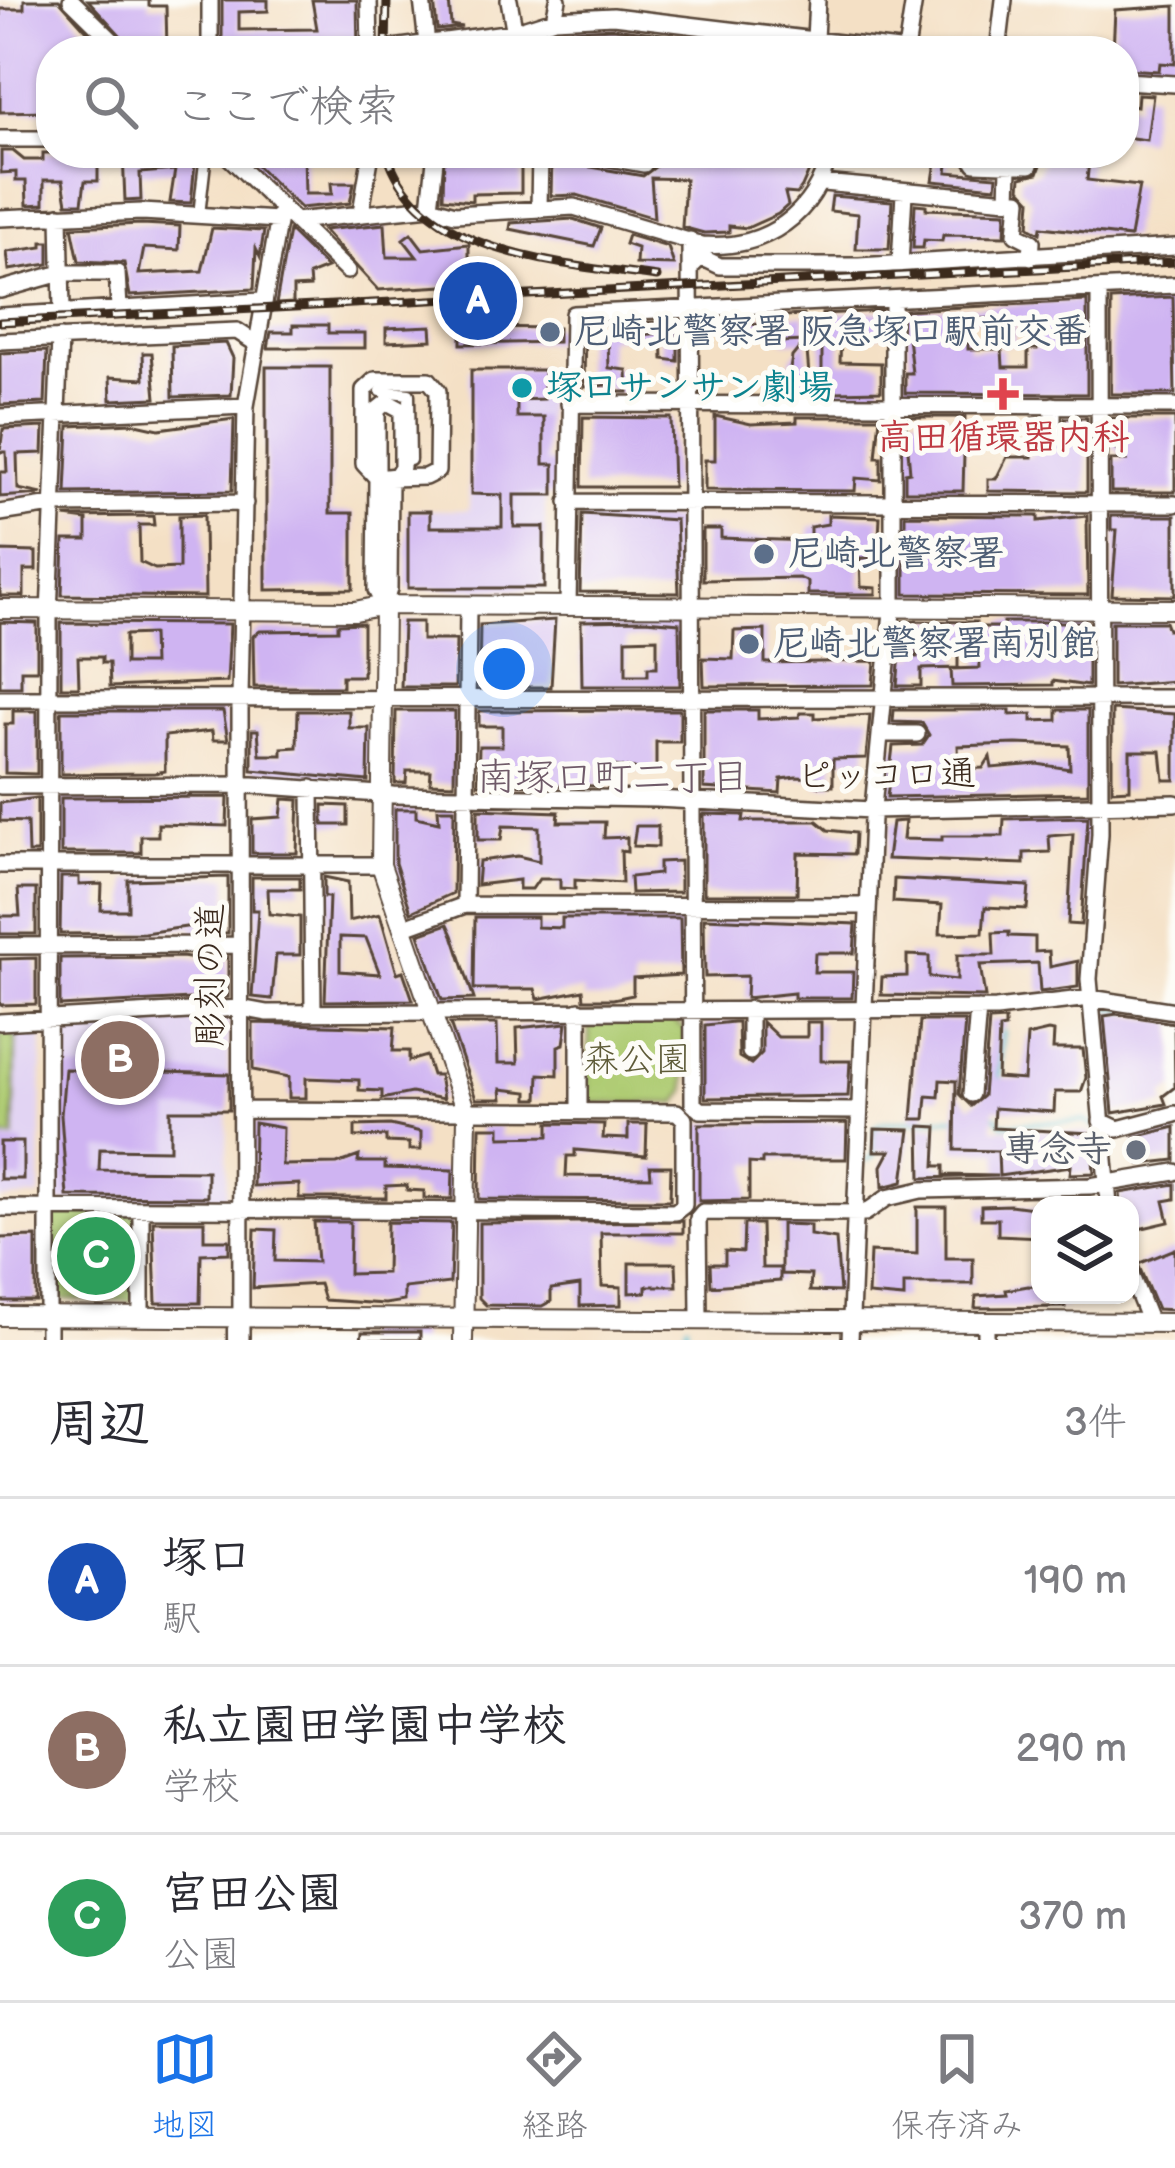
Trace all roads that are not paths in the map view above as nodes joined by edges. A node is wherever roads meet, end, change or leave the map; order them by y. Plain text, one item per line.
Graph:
1 (71, 0) edge
2 (210, 0) edge
3 (369, 0) edge
4 (422, 0) edge
5 (509, 0) edge
6 (558, 0) edge
7 (817, 0) edge
8 (914, 0) edge
9 (1004, 0) edge
10 (650, 9) edge
11 (554, 19) junction
12 (513, 32) junction
13 (108, 36) edge
14 (210, 36) edge
15 (370, 36) edge
16 (426, 36) edge
17 (496, 36) edge
18 (514, 36) edge
19 (798, 36) edge
20 (815, 36) edge
21 (908, 36) edge
22 (1000, 36) edge
23 (1139, 82) edge
24 (1175, 84) edge
25 (36, 139) edge
26 (0, 140) edge
27 (204, 168) edge
28 (238, 168) edge
29 (369, 168) edge
30 (434, 168) edge
31 (540, 168) edge
32 (826, 168) edge
33 (1009, 168) edge
34 (823, 183) junction
35 (904, 194) junction
36 (1008, 200) junction
37 (430, 207) junction
38 (539, 208) junction
39 (362, 212) junction
40 (279, 213) junction
41 (60, 215) junction
42 (199, 215) junction
43 (0, 218) edge
44 (296, 221) junction
45 (757, 237) junction
46 (690, 240) junction
47 (720, 245) junction
48 (1175, 248) edge
49 (1031, 256) junction
50 (900, 264) junction
51 (720, 266) junction
52 (764, 267) junction
53 (690, 268) junction
54 (347, 271) dead end
55 (61, 273) junction
56 (1175, 285) edge
57 (0, 290) edge
58 (1099, 290) junction
59 (898, 299) junction
60 (261, 301) junction
61 (119, 308) junction
62 (692, 309) junction
63 (62, 311) junction
64 (0, 316) edge
65 (60, 338) junction
66 (0, 341) edge
67 (254, 342) junction
68 (380, 391) dead end
69 (569, 404) junction
70 (897, 404) junction
71 (693, 405) junction
72 (1053, 405) junction
73 (1101, 405) junction
74 (246, 406) junction
75 (1175, 406) edge
76 (54, 413) junction
77 (0, 417) edge
78 (1053, 433) dead end
79 (410, 460) dead end
80 (384, 478) junction
81 (568, 502) junction
82 (245, 503) junction
83 (896, 504) junction
84 (1100, 504) junction
85 (1175, 504) edge
86 (52, 505) junction
87 (693, 506) junction
88 (0, 513) edge
89 (384, 605) junction
90 (468, 605) junction
91 (568, 607) junction
92 (0, 609) edge
93 (693, 609) junction
94 (1100, 609) junction
95 (1175, 609) edge
96 (50, 610) junction
97 (243, 610) junction
98 (892, 610) junction
99 (383, 697) junction
100 (466, 697) junction
101 (49, 698) junction
102 (240, 698) junction
103 (692, 698) junction
104 (883, 698) junction
105 (1100, 698) junction
106 (1175, 698) edge
107 (0, 699) edge
108 (884, 734) junction
109 (917, 734) dead end
110 (240, 785) junction
111 (0, 786) edge
112 (49, 786) junction
113 (311, 788) junction
114 (382, 794) junction
115 (465, 796) junction
116 (692, 802) junction
117 (1100, 803) junction
118 (1175, 803) edge
119 (879, 810) junction
120 (0, 866) edge
121 (49, 866) junction
122 (241, 866) junction
123 (312, 866) junction
124 (381, 866) junction
125 (465, 905) junction
126 (692, 906) junction
127 (868, 906) junction
128 (402, 928) junction
129 (239, 945) junction
130 (0, 946) edge
131 (49, 946) junction
132 (1090, 998) junction
133 (240, 1008) junction
134 (692, 1009) junction
135 (750, 1009) junction
136 (870, 1009) junction
137 (978, 1009) junction
138 (579, 1010) junction
139 (1175, 1011) edge
140 (313, 1013) junction
141 (430, 1013) junction
142 (49, 1019) junction
143 (0, 1022) edge
144 (750, 1052) dead end
145 (971, 1094) dead end
146 (241, 1110) junction
147 (464, 1111) junction
148 (860, 1111) junction
149 (579, 1112) junction
150 (1175, 1114) edge
151 (1101, 1121) junction
152 (1175, 1172) edge
153 (1107, 1183) junction
154 (1108, 1196) edge
155 (0, 1208) edge
156 (48, 1208) junction
157 (141, 1209) junction
158 (241, 1210) junction
159 (466, 1211) junction
160 (854, 1213) junction
161 (1139, 1296) edge
162 (0, 1316) edge
163 (48, 1316) junction
164 (141, 1316) junction
165 (466, 1317) junction
166 (695, 1317) junction
167 (1150, 1323) junction
168 (1175, 1323) edge
169 (849, 1330) edge
170 (986, 1331) edge
171 (1067, 1331) edge
172 (237, 1332) edge
173 (48, 1340) edge
174 (463, 1340) edge
175 (692, 1340) edge

1 - 13 street
2 - 14 street
3 - 15 street
4 - 16 street
5 - 12 street
6 - 11 street
7 - 20 street
8 - 21 street
9 - 22 street
10 - 11 street
10 - 19 street
11 - 12 street
12 - 17 street
12 - 18 street
23 - 24 street
25 - 26 street
27 - 42 street
28 - 40 street
29 - 39 street
30 - 37 street
31 - 38 street
32 - 34 street
33 - 36 street
34 - 35 street
34 - 45 street
35 - 36 street
35 - 50 street
36 - 49 street
37 - 38 street
37 - 39 street
38 - 46 street
39 - 44 street
40 - 42 street
40 - 44 street
40 - 60 street, 彫刻の道
41 - 42 street
41 - 43 street
41 - 55 street
44 - 54 street
45 - 47 street
45 - 52 street
46 - 47 street
46 - 53 street
47 - 51 street
48 - 49 street
49 - 50 street
50 - 52 street
51 - 52 street
51 - 53 street
53 - 62 street
55 - 57 street
55 - 61 street
55 - 63 street
56 - 58 street
58 - 59 street
58 - 73 street
59 - 62 street
59 - 70 street
60 - 61 street
60 - 67 street, 彫刻の道
61 - 63 street
62 - 69 street
62 - 71 street
63 - 64 street
65 - 66 street
65 - 67 street
65 - 76 street
67 - 74 street, 彫刻の道
68 - 79 street
69 - 71 street
69 - 81 street
70 - 71 street
70 - 72 street
70 - 83 street
71 - 87 street
72 - 73 street
72 - 78 street
73 - 75 street
73 - 84 street
74 - 76 street
74 - 82 street, 彫刻の道
76 - 77 street
76 - 86 street
80 - 80 street
80 - 89 street
81 - 87 street
81 - 91 street
82 - 86 street
82 - 97 street, 彫刻の道
83 - 84 street
83 - 87 street
83 - 98 street
84 - 85 street
84 - 94 street
86 - 88 street
86 - 96 street
87 - 93 street
89 - 90 street
89 - 97 street
89 - 99 street
90 - 91 street
90 - 100 street
91 - 93 street
92 - 96 street
93 - 98 street
93 - 103 street
94 - 95 street
94 - 98 street
94 - 105 street
96 - 97 street
96 - 101 street
97 - 102 street, 彫刻の道
98 - 104 street
99 - 100 street
99 - 102 street
99 - 114 street
100 - 103 street
100 - 115 street
101 - 102 street
101 - 107 street
101 - 112 street
102 - 110 street, 彫刻の道
103 - 104 street
103 - 116 street
104 - 105 street
104 - 108 street
105 - 106 street
105 - 117 street
108 - 109 street
108 - 119 street
110 - 112 street, ピッコロ通
110 - 113 street, ピッコロ通
110 - 122 street, 彫刻の道
111 - 112 street, ピッコロ通
112 - 121 street
113 - 114 street, ピッコロ通
113 - 123 street
114 - 115 street, ピッコロ通
114 - 124 street
115 - 116 street, ピッコロ通
115 - 125 street
116 - 119 street, ピッコロ通
116 - 126 street
117 - 118 street, ピッコロ通
117 - 119 street, ピッコロ通
117 - 132 street
119 - 127 street
120 - 121 street
121 - 122 street
121 - 131 street
122 - 123 street
122 - 129 street, 彫刻の道
123 - 124 street
123 - 140 street
124 - 128 street
125 - 126 street
125 - 128 street
126 - 127 street
126 - 134 street
127 - 136 street
128 - 141 street
129 - 131 street
129 - 133 street, 彫刻の道
130 - 131 street
131 - 142 street
132 - 137 street
132 - 139 street
132 - 151 street
133 - 140 street
133 - 142 street
133 - 146 street, 彫刻の道
134 - 135 street
134 - 138 street
134 - 148 street
135 - 136 street
135 - 144 street
136 - 137 street
136 - 148 street
137 - 145 street
138 - 141 street
138 - 149 street
140 - 141 street
141 - 147 street
142 - 143 street
142 - 156 street
146 - 147 street
146 - 158 street, 彫刻の道
147 - 149 street
147 - 159 street
148 - 160 street
149 - 159 street
150 - 151 street
151 - 153 street
152 - 153 street
153 - 154 street
153 - 160 street
155 - 156 street
156 - 157 street
156 - 163 street
157 - 158 street
157 - 164 street
158 - 159 street
158 - 172 street, 彫刻の道
159 - 165 street
160 - 166 street
160 - 169 street
161 - 167 street
162 - 163 street
163 - 164 street
163 - 173 street
164 - 172 street
165 - 166 street
165 - 172 street
165 - 174 street
166 - 169 street
166 - 175 street
167 - 168 street
167 - 171 street
169 - 170 street
170 - 171 street

